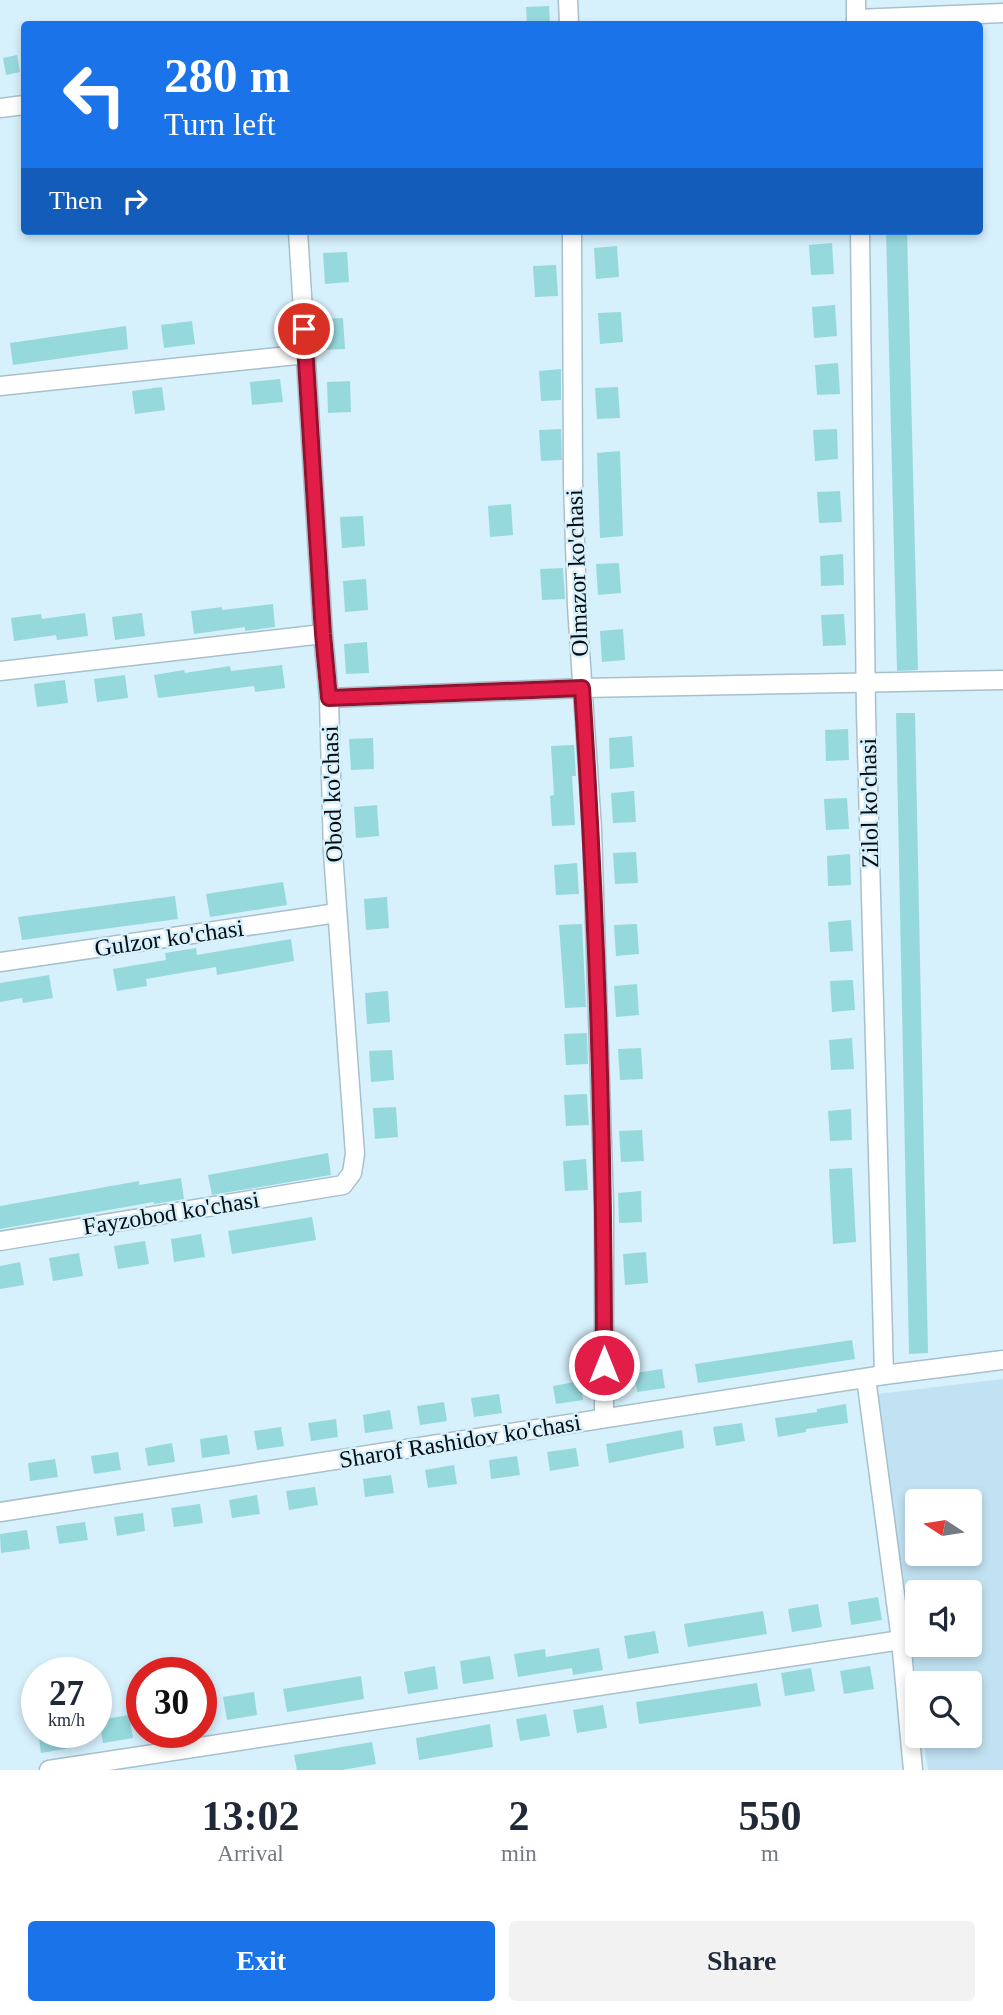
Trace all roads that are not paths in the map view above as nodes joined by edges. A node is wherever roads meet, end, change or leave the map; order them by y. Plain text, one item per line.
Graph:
1 (568, 0) edge
2 (856, 0) edge
3 (1003, 13) edge
4 (569, 21) edge
5 (856, 21) edge
6 (872, 21) edge
7 (21, 105) edge
8 (0, 108) edge
9 (298, 235) edge
10 (572, 235) edge
11 (860, 235) edge
12 (306, 354) junction
13 (0, 386) edge
14 (323, 634) junction
15 (0, 671) edge
16 (1003, 680) edge
17 (866, 684) junction
18 (582, 688) junction
19 (329, 698) junction
20 (337, 913) junction
21 (0, 962) edge
22 (343, 1185) joint
23 (0, 1241) edge
24 (1003, 1360) edge
25 (875, 1376) junction
26 (604, 1418) junction
27 (0, 1512) edge
28 (901, 1640) junction
29 (49, 1770) edge
30 (913, 1770) edge

1 - 4 street
2 - 5 street
3 - 6 street
7 - 8 street
9 - 12 street, Obod ko'chasi
10 - 18 street, Olmazor ko'chasi
11 - 17 street, Zilol ko'chasi
12 - 13 street
12 - 14 street, Obod ko'chasi
14 - 15 street
14 - 19 street, Obod ko'chasi
16 - 17 street
17 - 18 street
17 - 25 street, Zilol ko'chasi
18 - 19 street
18 - 26 street, Olmazor ko'chasi
19 - 20 street, Obod ko'chasi
20 - 21 street, Gulzor ko'chasi
20 - 22 street, Obod ko'chasi
22 - 23 street, Fayzobod ko'chasi
24 - 25 street, Sharof Rashidov ko'chasi
25 - 26 street, Sharof Rashidov ko'chasi
25 - 28 street, Zilol ko'chasi
26 - 27 street, Sharof Rashidov ko'chasi
28 - 29 street
28 - 30 street, Zilol ko'chasi

